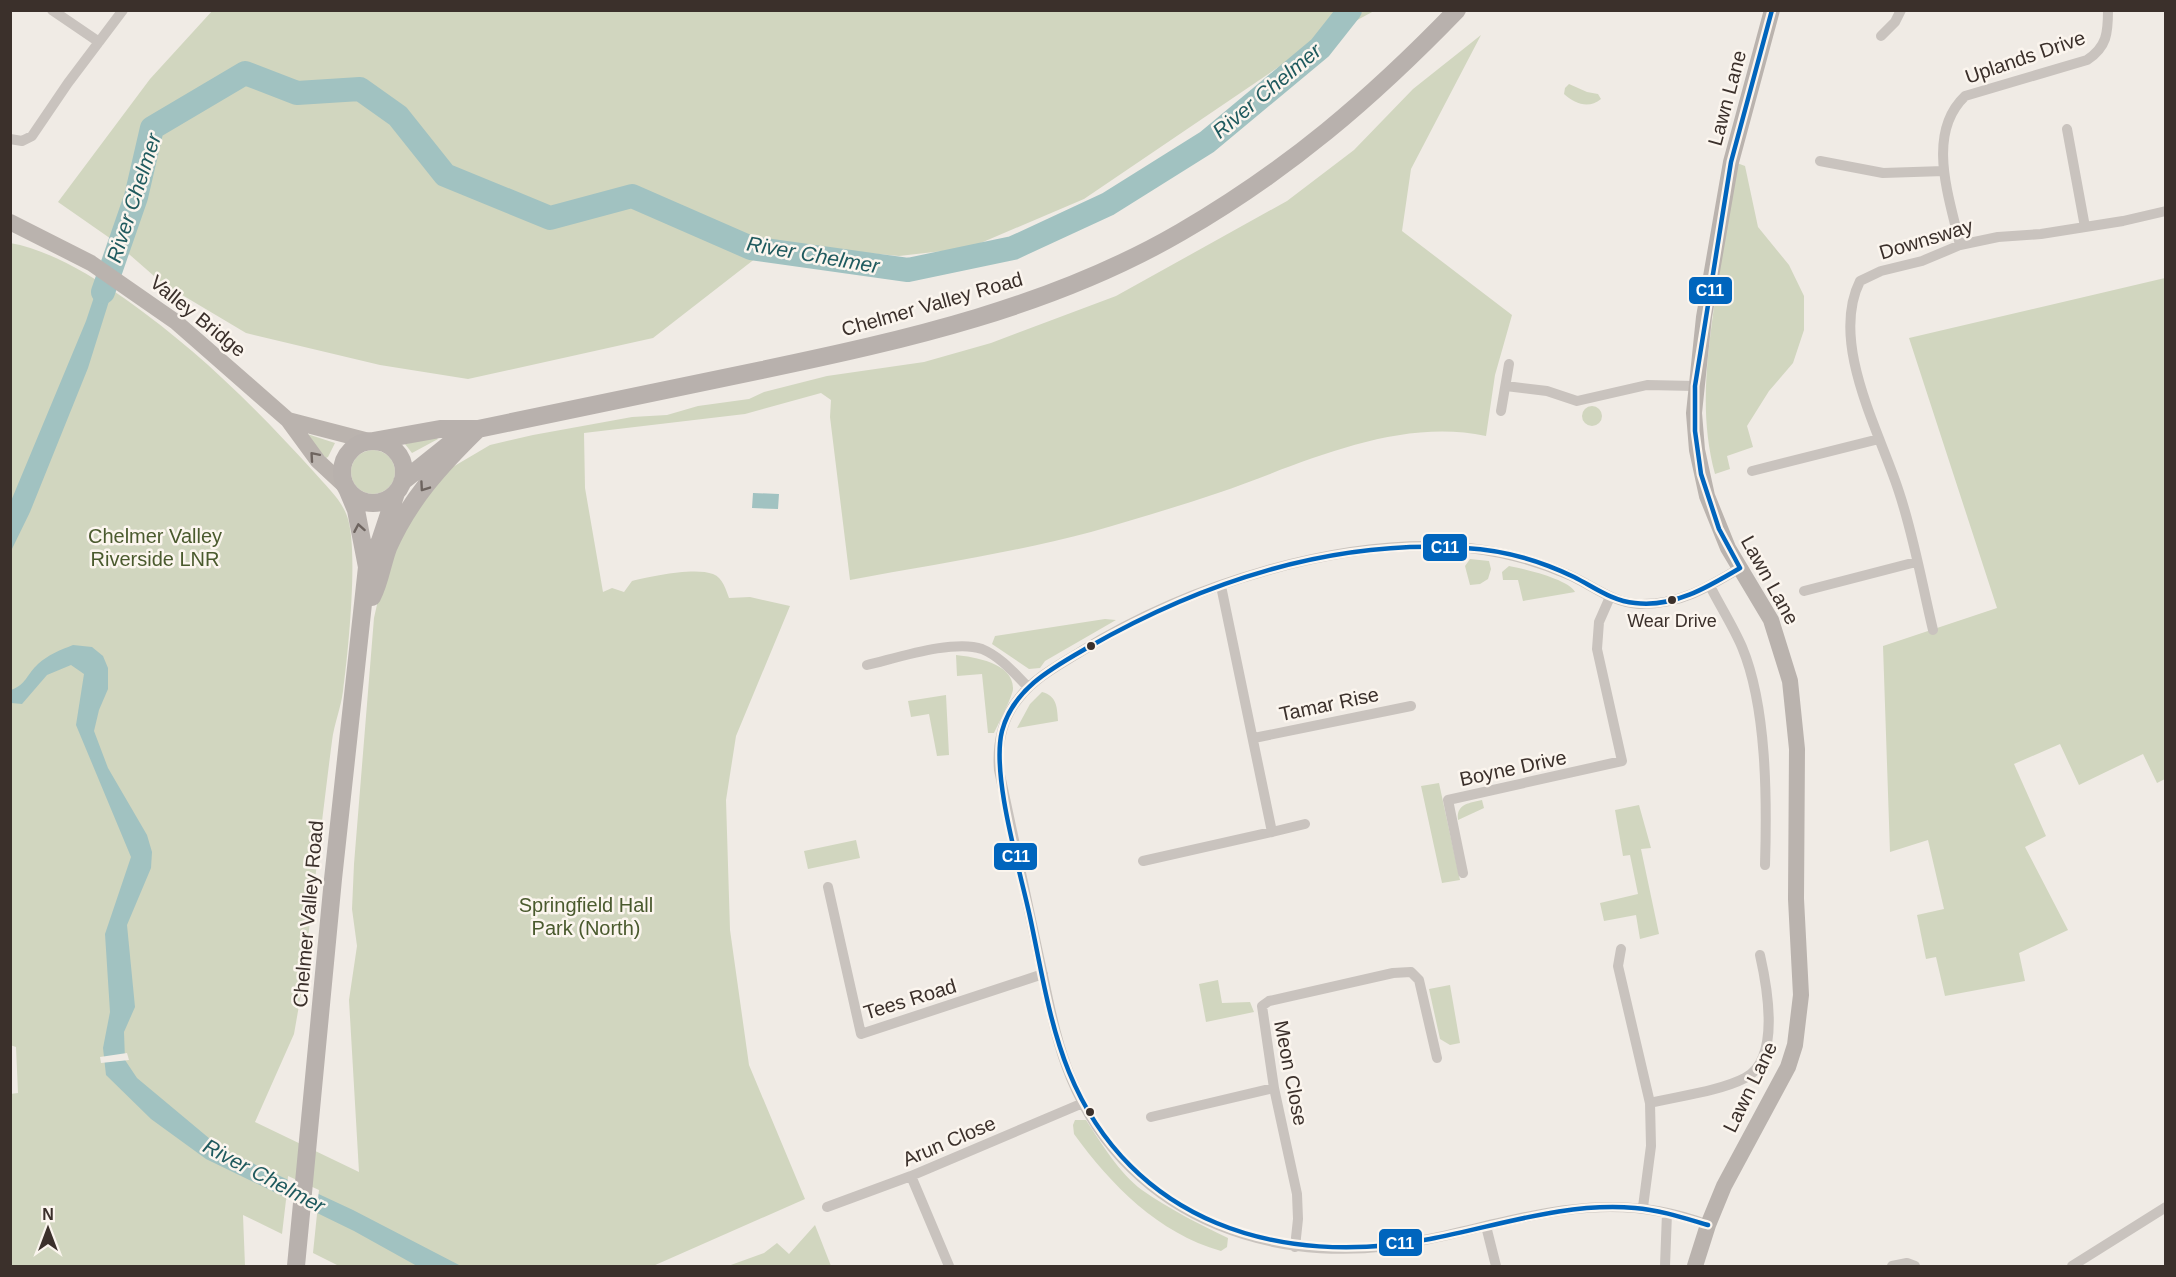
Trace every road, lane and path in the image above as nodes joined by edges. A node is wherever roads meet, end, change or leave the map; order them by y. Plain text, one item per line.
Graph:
1 (52, 10) edge
2 (123, 10) edge
3 (1457, 10) edge
4 (1772, 10) edge
5 (1901, 10) edge
6 (2108, 10) edge
7 (1881, 36) dead end
8 (99, 42) junction
9 (2067, 129) dead end
10 (10, 139) edge
11 (1820, 161) dead end
12 (1944, 171) junction
13 (2166, 211) edge
14 (10, 222) edge
15 (2085, 227) junction
16 (1960, 245) junction
17 (1509, 364) dead end
18 (1506, 386) junction
19 (1695, 386) junction
20 (1501, 411) dead end
21 (288, 420) junction
22 (478, 429) junction
23 (1879, 439) junction
24 (371, 441) junction
25 (1752, 471) dead end
26 (399, 487) junction
27 (347, 489) junction
28 (1916, 561) junction
29 (367, 567) junction
30 (1740, 568) junction
31 (1221, 586) junction
32 (1710, 586) junction
33 (1804, 591) dead end
34 (1610, 597) junction
35 (361, 619) junction
36 (1933, 630) dead end
37 (867, 664) dead end
38 (1028, 687) junction
39 (1411, 706) dead end
40 (1254, 738) junction
41 (1305, 824) dead end
42 (1272, 832) junction
43 (1143, 861) dead end
44 (1765, 865) dead end
45 (1463, 873) dead end
46 (828, 887) dead end
47 (1621, 949) dead end
48 (1760, 955) dead end
49 (1043, 974) junction
50 (1437, 1058) dead end
51 (1274, 1088) junction
52 (1650, 1102) junction
53 (1083, 1103) junction
54 (1151, 1117) dead end
55 (911, 1176) junction
56 (827, 1207) dead end
57 (1643, 1207) junction
58 (2166, 1207) edge
59 (1667, 1213) junction
60 (1708, 1225) junction
61 (1486, 1226) junction
62 (1295, 1247) junction
63 (296, 1266) edge
64 (949, 1266) edge
65 (1496, 1266) edge
66 (1665, 1266) edge
67 (1695, 1266) edge
68 (1892, 1266) edge
69 (1915, 1266) edge
70 (2072, 1266) edge

1 - 8 street
2 - 8 street
3 - 22 main road, Chelmer Valley Road
4 - 19 street, Lawn Lane
5 - 7 street
6 - 12 street, Uplands Drive
8 - 10 street
9 - 15 street
11 - 12 street
12 - 16 street, Uplands Drive
13 - 15 street, Downsway
14 - 21 street, Valley Bridge
15 - 16 street, Downsway
16 - 23 street, Downsway
17 - 18 street
18 - 19 street
18 - 20 street
19 - 30 street, Lawn Lane
21 - 24 street, Valley Bridge
27 -> 21 street, Valley Bridge
22 - 24 main road, Chelmer Valley Road
22 - 26 main road, Chelmer Valley Road
22 -> 35 main road
23 - 25 street
23 - 28 street, Downsway
24 - 26 main road
24 - 27 main road
26 - 27 main road
26 - 29 main road, Chelmer Valley Road
29 -> 27 main road, Chelmer Valley Road
28 - 33 street
28 - 36 street, Downsway
29 - 35 main road, Chelmer Valley Road
30 - 32 street
30 - 60 street, Lawn Lane
31 - 34 street
31 - 38 street
31 - 40 street
32 - 34 street
32 - 44 street
34 - 45 street, Boyne Drive
35 - 63 main road, Chelmer Valley Road
37 - 38 street
38 - 49 street
39 - 40 street, Tamar Rise
40 - 42 street
41 - 42 street
42 - 43 street
46 - 49 street, Tees Road
47 - 52 street
48 - 52 street, Lawn Lane
49 - 53 street
50 - 51 street, Meon Close
51 - 54 street
51 - 62 street, Meon Close
52 - 57 street
53 - 55 street, Arun Close
53 - 62 street
55 - 56 street, Arun Close
55 - 64 street
57 - 59 street
57 - 61 street
58 - 70 street
59 - 60 street
59 - 66 street
60 - 67 street, Lawn Lane
61 - 62 street
61 - 65 street
68 - 69 street

